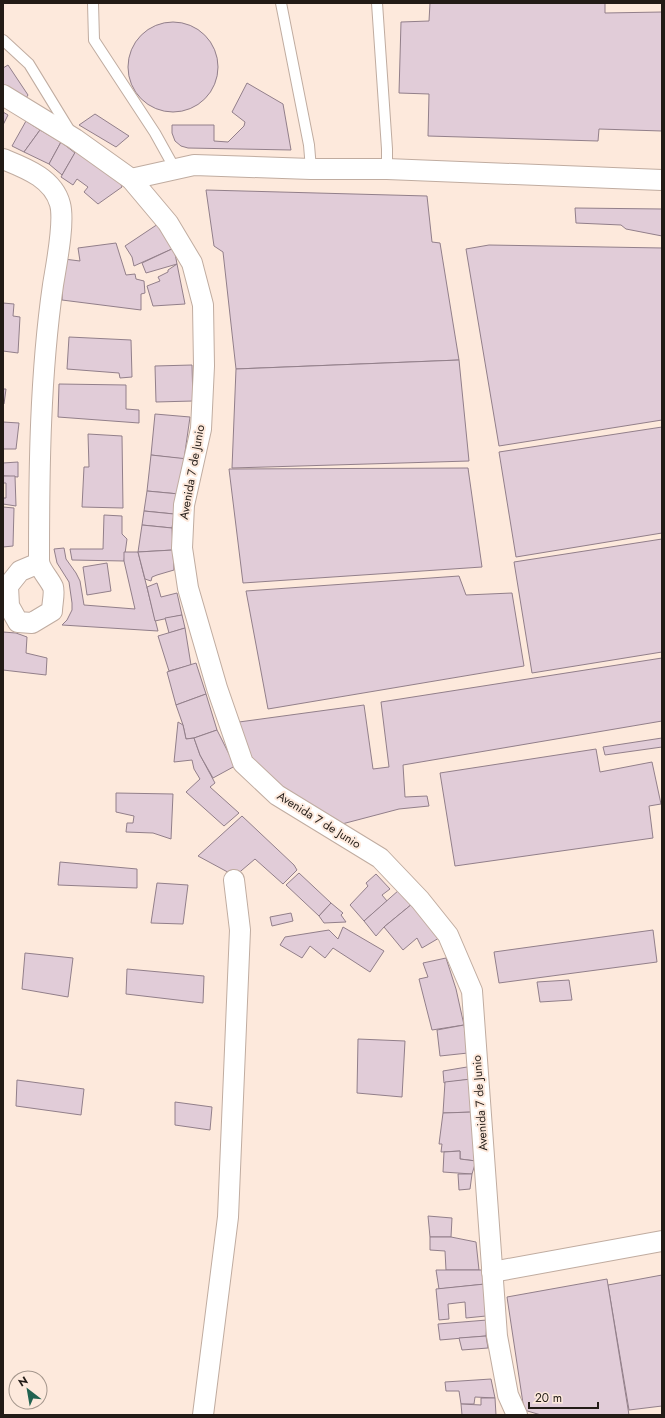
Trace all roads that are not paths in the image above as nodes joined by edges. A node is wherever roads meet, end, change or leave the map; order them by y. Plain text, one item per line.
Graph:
1 (93, 3) edge
2 (281, 3) edge
3 (377, 3) edge
4 (3, 40) edge
5 (3, 95) edge
6 (75, 140) junction
7 (3, 159) edge
8 (175, 169) junction
9 (311, 169) junction
10 (387, 169) junction
11 (131, 179) junction
12 (662, 180) edge
13 (39, 563) dead end
14 (234, 880) dead end
15 (662, 1241) edge
16 (492, 1272) junction
17 (203, 1415) edge
18 (517, 1415) edge

1 - 8 lane
2 - 9 lane
3 - 10 lane
4 - 6 lane
5 - 6 street, Avenida 7 de Junio
6 - 11 street, Avenida 7 de Junio
7 - 13 street
8 - 9 street
8 - 11 street
9 - 10 street
10 - 12 street
11 - 16 street, Avenida 7 de Junio
14 - 17 street
15 - 16 street
16 - 18 street, Avenida 7 de Junio

